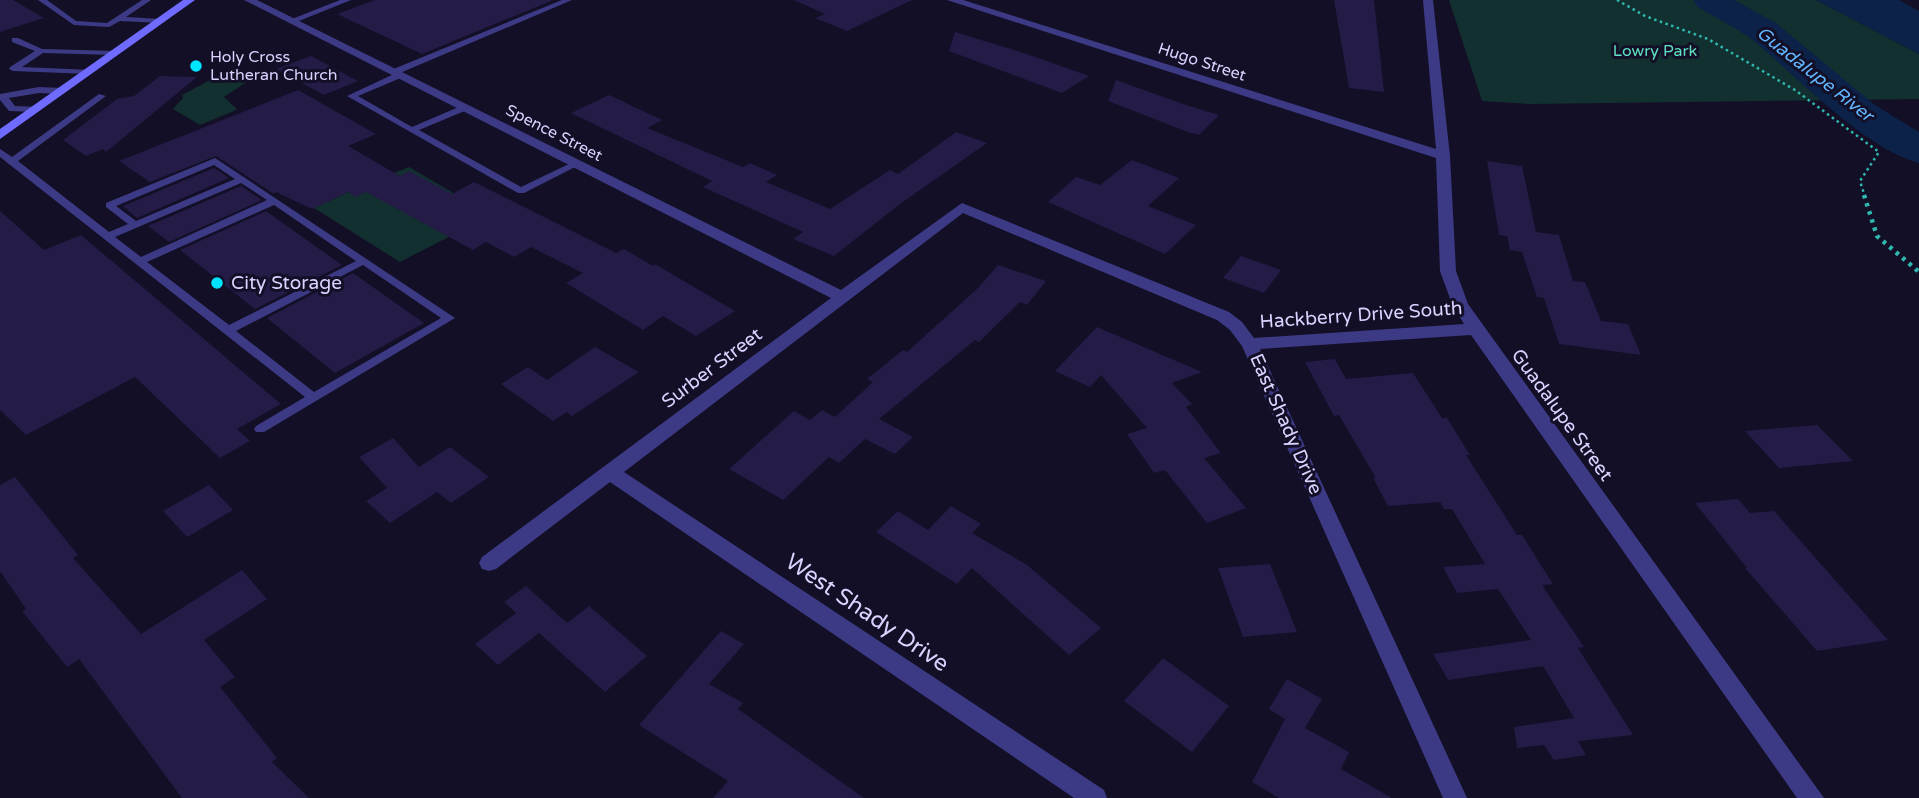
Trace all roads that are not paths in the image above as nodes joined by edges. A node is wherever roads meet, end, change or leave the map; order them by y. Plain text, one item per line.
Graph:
1 (42, 0) edge
2 (147, 0) edge
3 (190, 0) edge
4 (250, 0) edge
5 (568, 0) edge
6 (1428, 0) edge
7 (343, 1) edge
8 (957, 1) edge
9 (117, 19) junction
10 (161, 21) junction
11 (291, 21) junction
12 (15, 40) dead end
13 (41, 51) junction
14 (116, 53) junction
15 (89, 72) junction
16 (397, 74) junction
17 (63, 90) junction
18 (102, 96) dead end
19 (2, 97) edge
20 (464, 108) junction
21 (36, 110) junction
22 (412, 130) junction
23 (0, 135) edge
24 (0, 152) edge
25 (1443, 156) junction
26 (12, 161) junction
27 (576, 164) junction
28 (242, 179) junction
29 (274, 201) junction
30 (961, 207) joint
31 (135, 225) junction
32 (109, 236) junction
33 (140, 261) junction
34 (364, 261) junction
35 (842, 297) junction
36 (1475, 329) junction
37 (228, 330) junction
38 (1250, 344) junction
39 (313, 397) junction
40 (260, 429) dead end
41 (610, 472) junction
42 (489, 563) dead end
43 (1095, 798) edge
44 (1455, 798) edge
45 (1812, 798) edge

1 - 9 lane
2 - 9 lane
3 - 10 main road
4 - 11 street, Spence Street
5 - 16 lane
6 - 25 street, Guadalupe Street
7 - 11 lane
8 - 25 street, Hugo Street
9 - 10 lane
10 - 14 main road
11 - 16 street, Spence Street
12 - 13 lane
13 - 14 lane
13 - 15 lane
14 - 15 main road
15 - 17 main road
16 - 20 street, Spence Street
16 - 22 lane
17 - 19 lane
17 - 21 main road
18 - 26 lane
19 - 21 lane
20 - 22 lane
20 - 27 street, Spence Street
21 - 23 main road
22 - 27 lane
24 - 26 lane
25 - 36 street, Guadalupe Street
26 - 32 lane
27 - 35 street, Spence Street
28 - 29 lane
28 - 31 lane
28 - 31 lane
29 - 33 lane
29 - 34 lane
30 - 35 street, Surber Street
30 - 38 street, East Shady Drive
31 - 32 lane
32 - 33 lane
33 - 37 lane
34 - 37 lane
34 - 39 lane
35 - 41 street, Surber Street
36 - 38 street, Hackberry Drive South
36 - 45 street, Guadalupe Street
37 - 39 lane
38 - 44 street, East Shady Drive
39 - 40 lane
41 - 42 street, Surber Street
41 - 43 street, West Shady Drive

